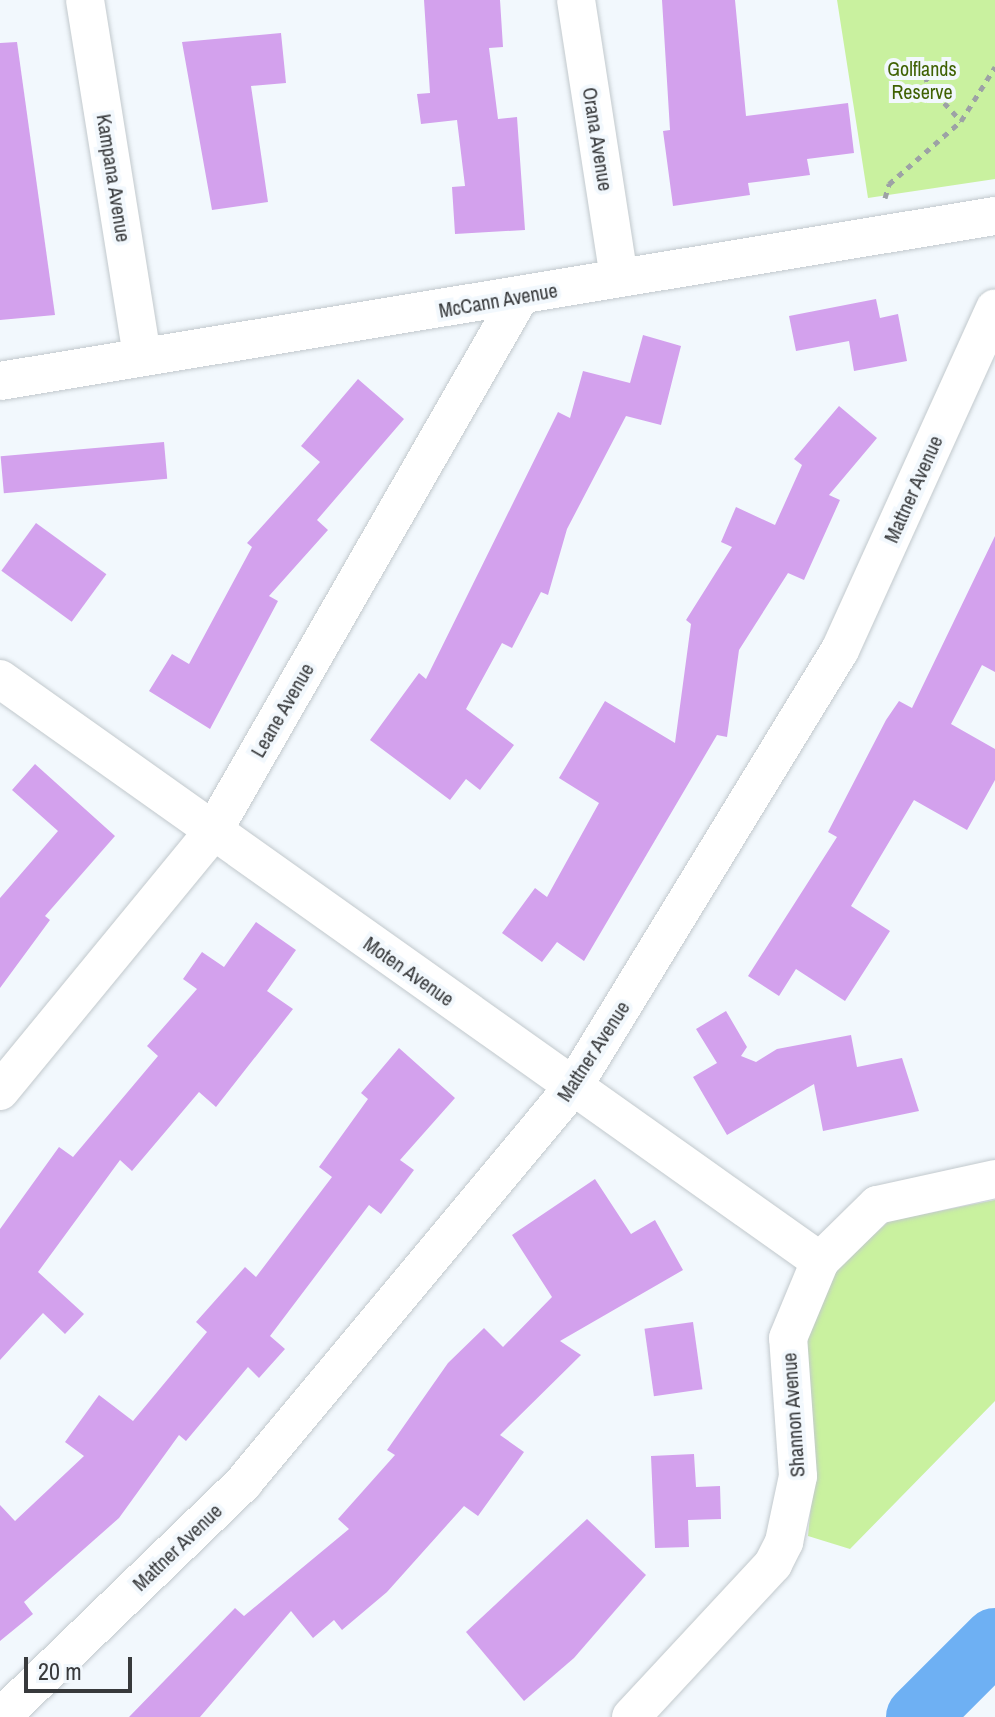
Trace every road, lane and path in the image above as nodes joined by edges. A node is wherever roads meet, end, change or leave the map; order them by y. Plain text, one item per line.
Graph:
1 (85, 0) edge
2 (576, 0) edge
3 (922, 64) dead end
4 (995, 67) edge
5 (961, 121) junction
6 (884, 199) dead end
7 (995, 216) edge
8 (619, 278) junction
9 (519, 298) junction
10 (995, 309) edge
11 (142, 356) junction
12 (0, 381) edge
13 (0, 679) edge
14 (212, 833) junction
15 (573, 1087) junction
16 (0, 1091) edge
17 (995, 1179) edge
18 (820, 1261) junction
19 (1, 1717) edge
20 (631, 1717) edge

1 - 11 street, Kampana Avenue
2 - 8 street, Orana Avenue
3 - 5 path
4 - 5 path
5 - 6 path
7 - 8 street, McCann Avenue
8 - 9 street, McCann Avenue
9 - 11 street, McCann Avenue
9 - 14 street, Leane Avenue
10 - 15 street, Mattner Avenue
11 - 12 street, McCann Avenue
13 - 14 street, Moten Avenue
14 - 15 street, Moten Avenue
14 - 16 street, Leane Avenue
15 - 18 street, Moten Avenue
15 - 19 street, Mattner Avenue
17 - 18 street, Shannon Avenue
18 - 20 street, Shannon Avenue

